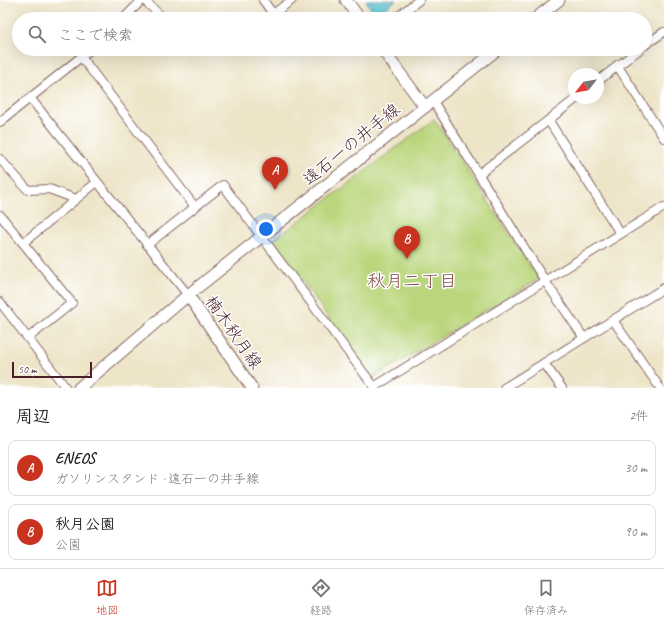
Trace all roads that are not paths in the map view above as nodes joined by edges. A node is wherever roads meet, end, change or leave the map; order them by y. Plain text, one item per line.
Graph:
1 (143, 0) edge
2 (263, 0) edge
3 (292, 0) edge
4 (346, 0) edge
5 (419, 0) edge
6 (559, 0) edge
7 (130, 12) edge
8 (156, 12) edge
9 (272, 12) edge
10 (276, 12) edge
11 (355, 12) edge
12 (404, 12) edge
13 (544, 12) edge
14 (664, 32) edge
15 (652, 40) edge
16 (388, 56) edge
17 (489, 56) edge
18 (630, 56) edge
19 (82, 58) joint
20 (617, 65) junction
21 (604, 76) edge
22 (31, 99) junction
23 (429, 104) junction
24 (570, 104) edge
25 (549, 121) junction
26 (0, 122) edge
27 (664, 138) edge
28 (0, 159) edge
29 (479, 174) junction
30 (97, 182) junction
31 (76, 199) junction
32 (195, 207) junction
33 (664, 207) edge
34 (0, 215) edge
35 (620, 233) junction
36 (262, 236) junction
37 (23, 243) junction
38 (147, 245) junction
39 (546, 281) junction
40 (664, 288) edge
41 (188, 295) junction
42 (0, 302) edge
43 (613, 320) junction
44 (28, 338) junction
45 (584, 338) junction
46 (544, 363) junction
47 (66, 388) edge
48 (79, 388) edge
49 (252, 388) edge
50 (374, 388) edge
51 (504, 388) edge
52 (562, 388) edge
53 (660, 388) edge

1 - 7 street
1 - 8 street
2 - 9 street
3 - 10 street
4 - 11 street
5 - 12 street
6 - 13 street
14 - 15 street
16 - 23 street
17 - 23 street, 遠石一の井手線
18 - 20 street
19 - 22 street
19 - 32 street
20 - 21 street
20 - 27 street
22 - 26 street
22 - 30 street
23 - 29 street
23 - 36 street, 遠石一の井手線
24 - 25 street
25 - 29 street
25 - 35 street
28 - 31 street
29 - 39 street
30 - 31 street
30 - 38 street
31 - 37 street
32 - 36 street
32 - 38 street
33 - 35 street
34 - 37 street
35 - 39 street
36 - 41 street, 遠石一の井手線
36 - 50 street
37 - 44 street
38 - 41 street
39 - 45 street
39 - 50 street
40 - 43 street
41 - 48 street, 遠石一の井手線
41 - 49 street, 楠木秋月線
42 - 44 street
43 - 45 street
43 - 53 street
44 - 47 street
45 - 46 street
46 - 51 street
46 - 52 street

